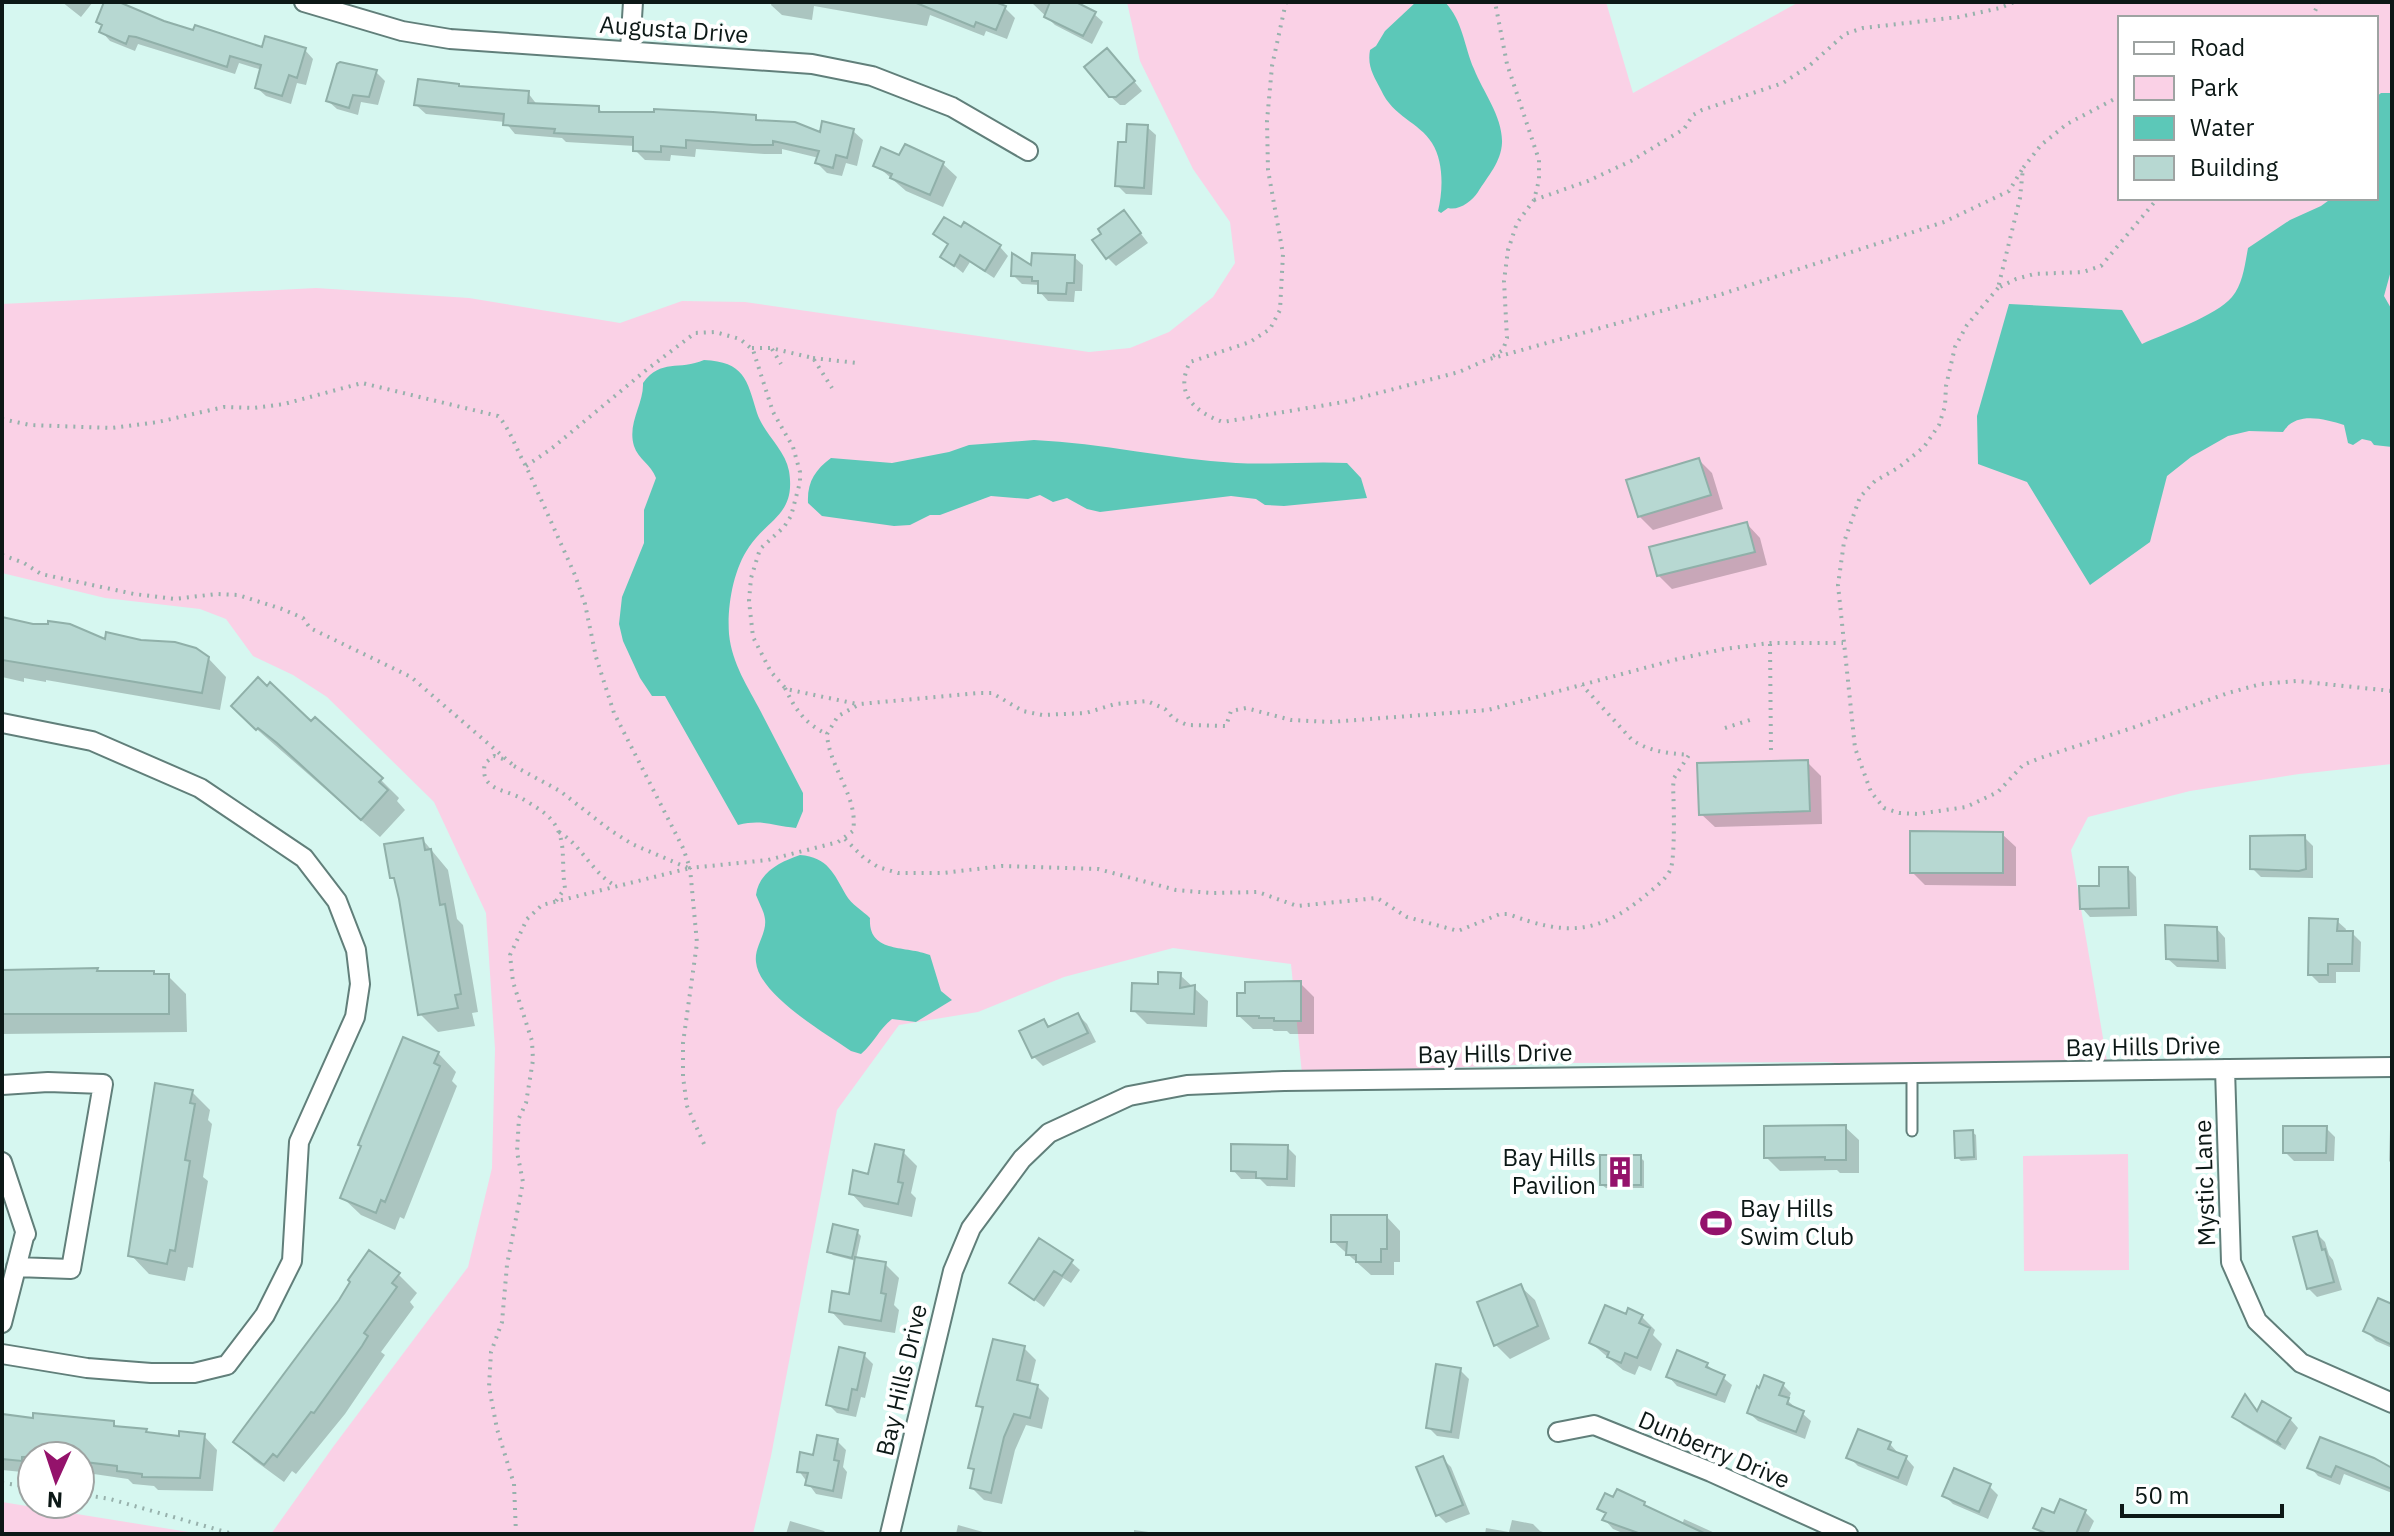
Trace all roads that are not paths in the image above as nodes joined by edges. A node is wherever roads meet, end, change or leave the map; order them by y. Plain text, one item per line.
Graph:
1 (304, 2) edge
2 (633, 2) edge
3 (630, 50) junction
4 (1028, 151) dead end
5 (2, 723) edge
6 (2392, 1067) edge
7 (2225, 1069) junction
8 (1912, 1075) junction
9 (2, 1085) edge
10 (1912, 1131) dead end
11 (2, 1162) edge
12 (16, 1267) junction
13 (2, 1323) edge
14 (2, 1354) edge
15 (2392, 1403) edge
16 (1558, 1432) dead end
17 (1820, 1528) edge
18 (890, 1534) edge
19 (1848, 1534) edge

1 - 3 street, Augusta Drive
2 - 3 street
3 - 4 street, Augusta Drive
5 - 14 street
6 - 7 street, Bay Hills Drive
7 - 8 street, Bay Hills Drive
7 - 15 street, Mystic Lane
8 - 10 lane
8 - 18 street, Bay Hills Drive
9 - 12 street
11 - 12 street
12 - 13 street
16 - 17 street, Dunberry Drive
17 - 19 street, Dunberry Drive

